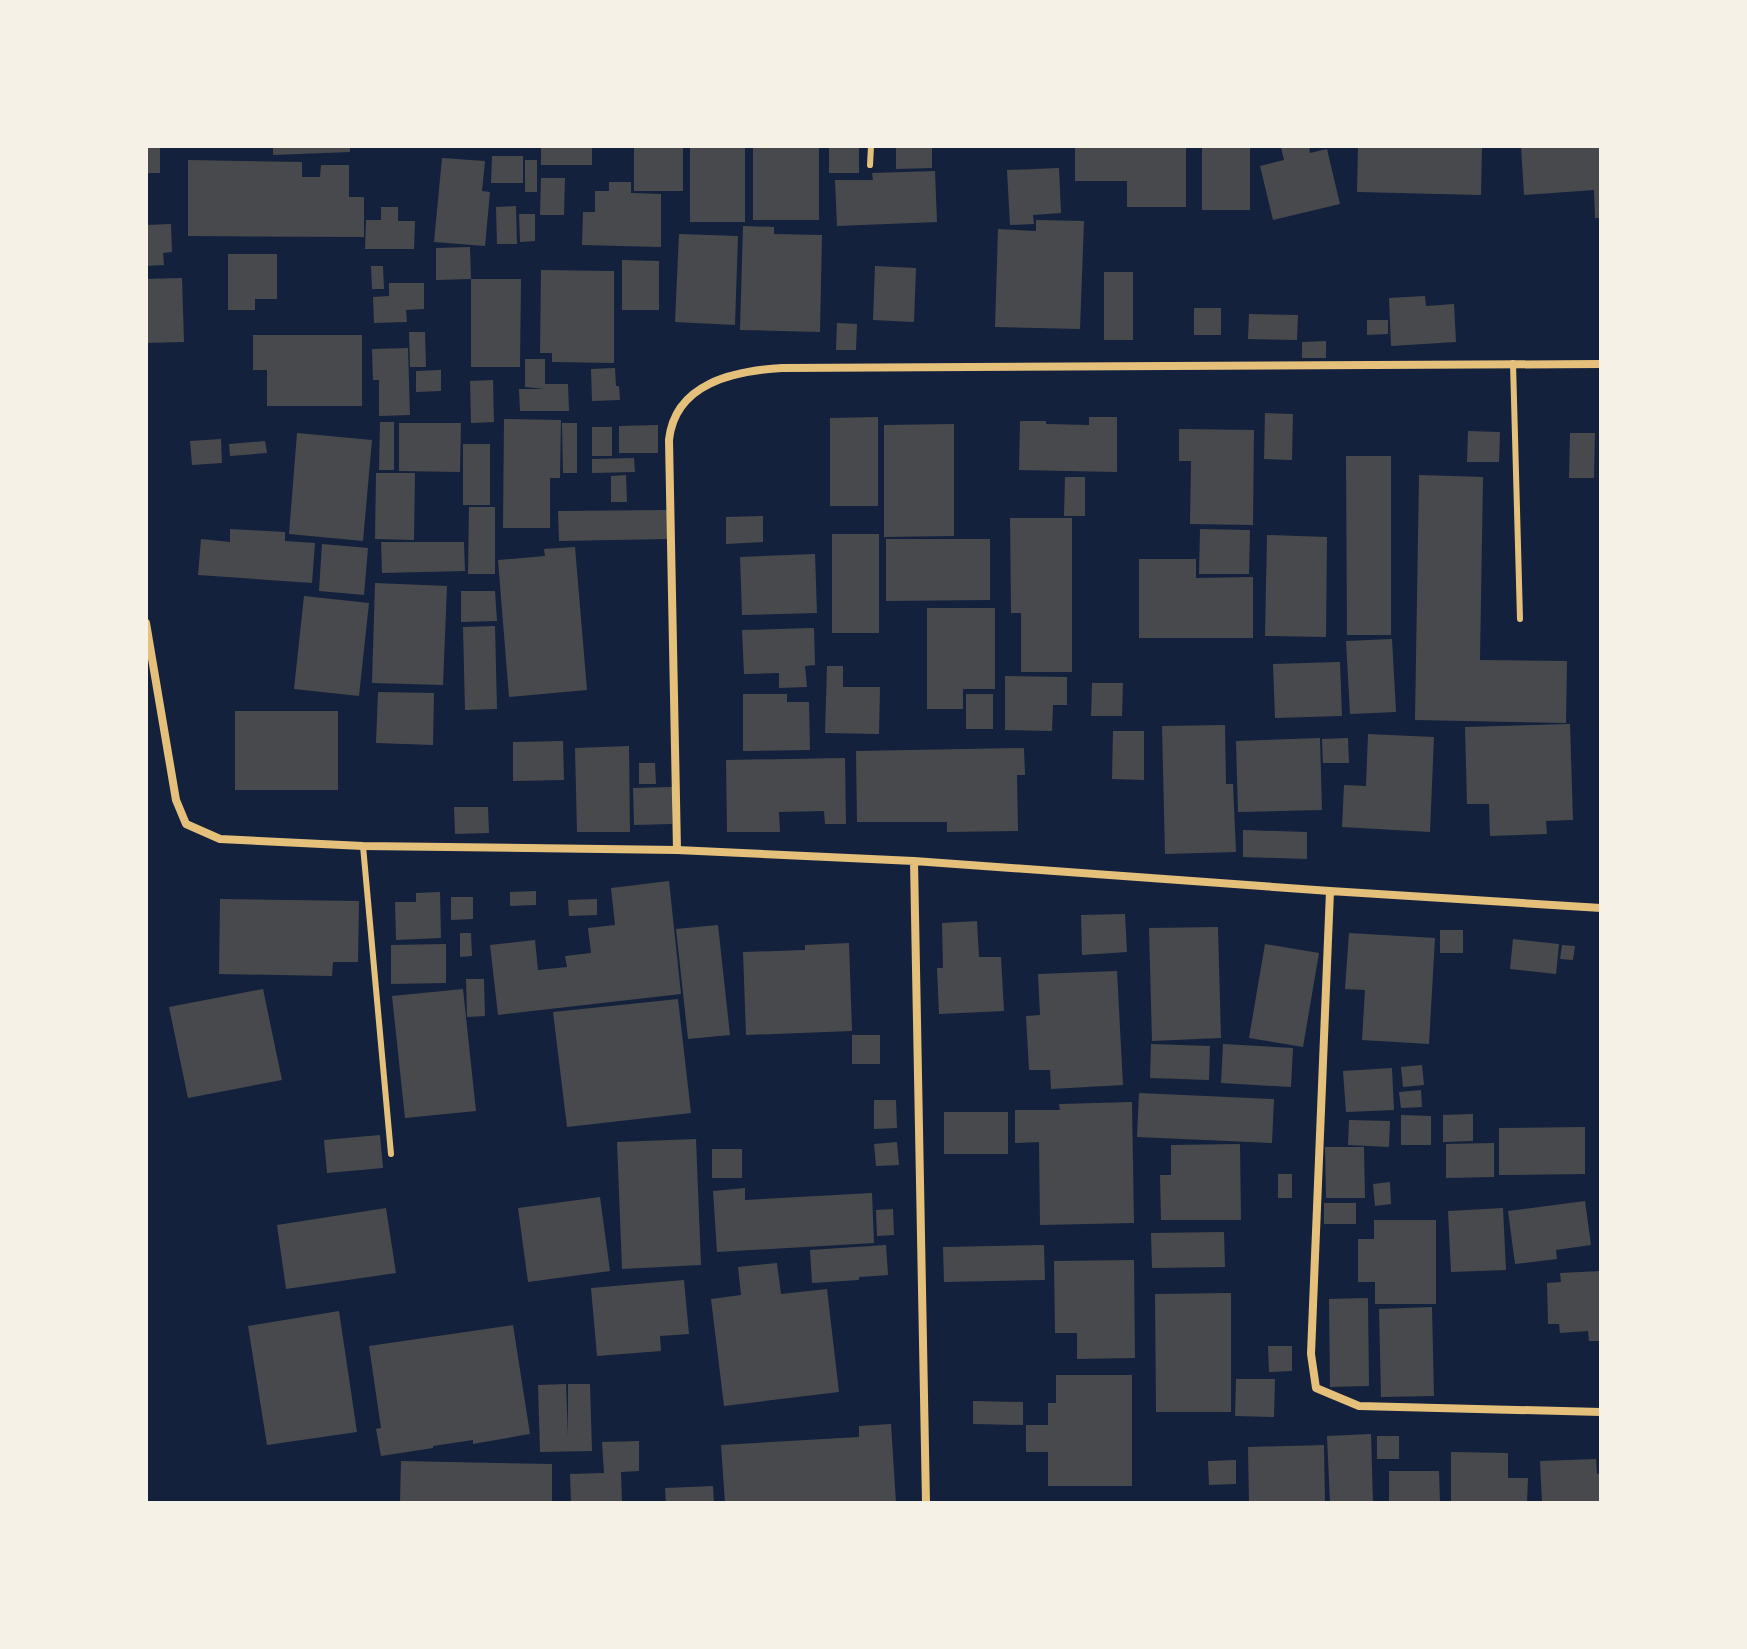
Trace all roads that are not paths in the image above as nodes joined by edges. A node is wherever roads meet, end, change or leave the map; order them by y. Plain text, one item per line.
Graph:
1 (871, 146) edge
2 (870, 165) dead end
3 (1513, 363) junction
4 (1601, 364) edge
5 (1520, 619) dead end
6 (146, 623) edge
7 (363, 846) junction
8 (677, 850) junction
9 (914, 861) junction
10 (1330, 891) junction
11 (1601, 908) edge
12 (391, 1154) dead end
13 (1601, 1412) edge
14 (926, 1503) edge

1 - 2 lane
3 - 4 street
3 - 5 lane
3 - 8 street
6 - 7 street
7 - 8 street
7 - 12 lane
8 - 9 street
9 - 10 street
9 - 14 street
10 - 11 street
10 - 13 street

